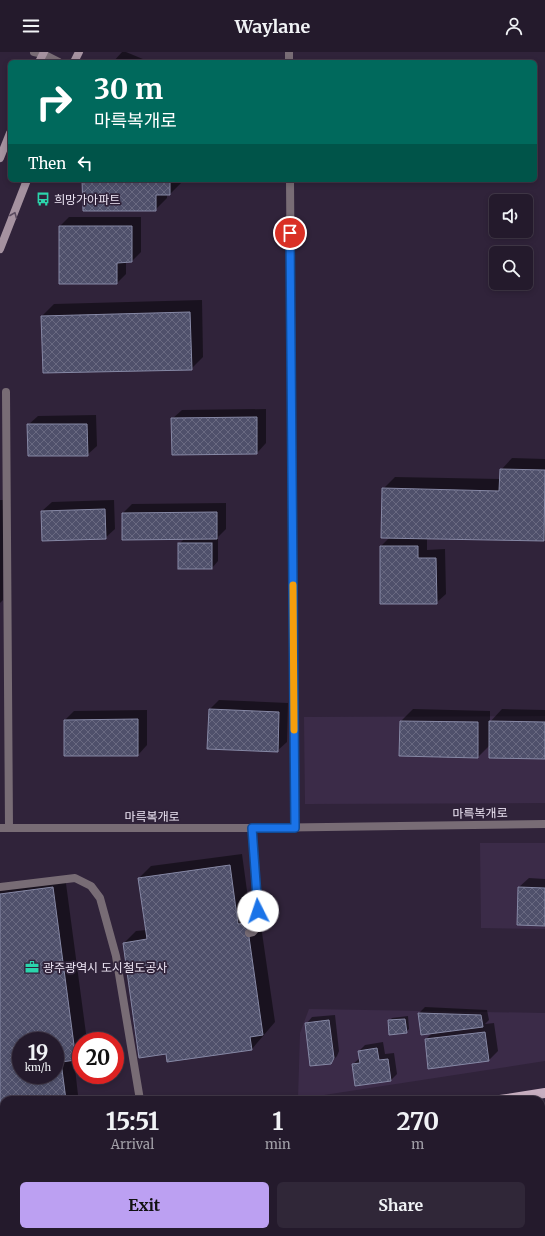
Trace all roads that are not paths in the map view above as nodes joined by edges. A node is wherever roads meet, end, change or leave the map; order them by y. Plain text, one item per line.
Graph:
1 (34, 52) edge
2 (43, 53) edge
3 (55, 60) edge
4 (8, 138) edge
5 (0, 158) edge
6 (27, 182) edge
7 (290, 182) edge
8 (0, 249) edge
9 (6, 392) dead end
10 (545, 824) edge
11 (0, 828) edge
12 (9, 828) junction
13 (252, 828) junction
14 (295, 828) junction
15 (0, 887) edge
16 (248, 933) dead end
17 (125, 954) dead end
18 (116, 956) junction
19 (545, 1093) edge
20 (139, 1096) edge
21 (526, 1096) edge

1 - 2 street
2 - 3 street
4 - 5 street
8 -> 6 street
7 - 14 street
9 - 12 street
10 - 14 street, 마륵복개로
11 - 12 street, 마륵복개로
12 - 13 street, 마륵복개로
13 - 14 street, 마륵복개로
13 - 16 street
15 - 18 street
17 - 18 street
18 - 20 street
19 - 21 main road

